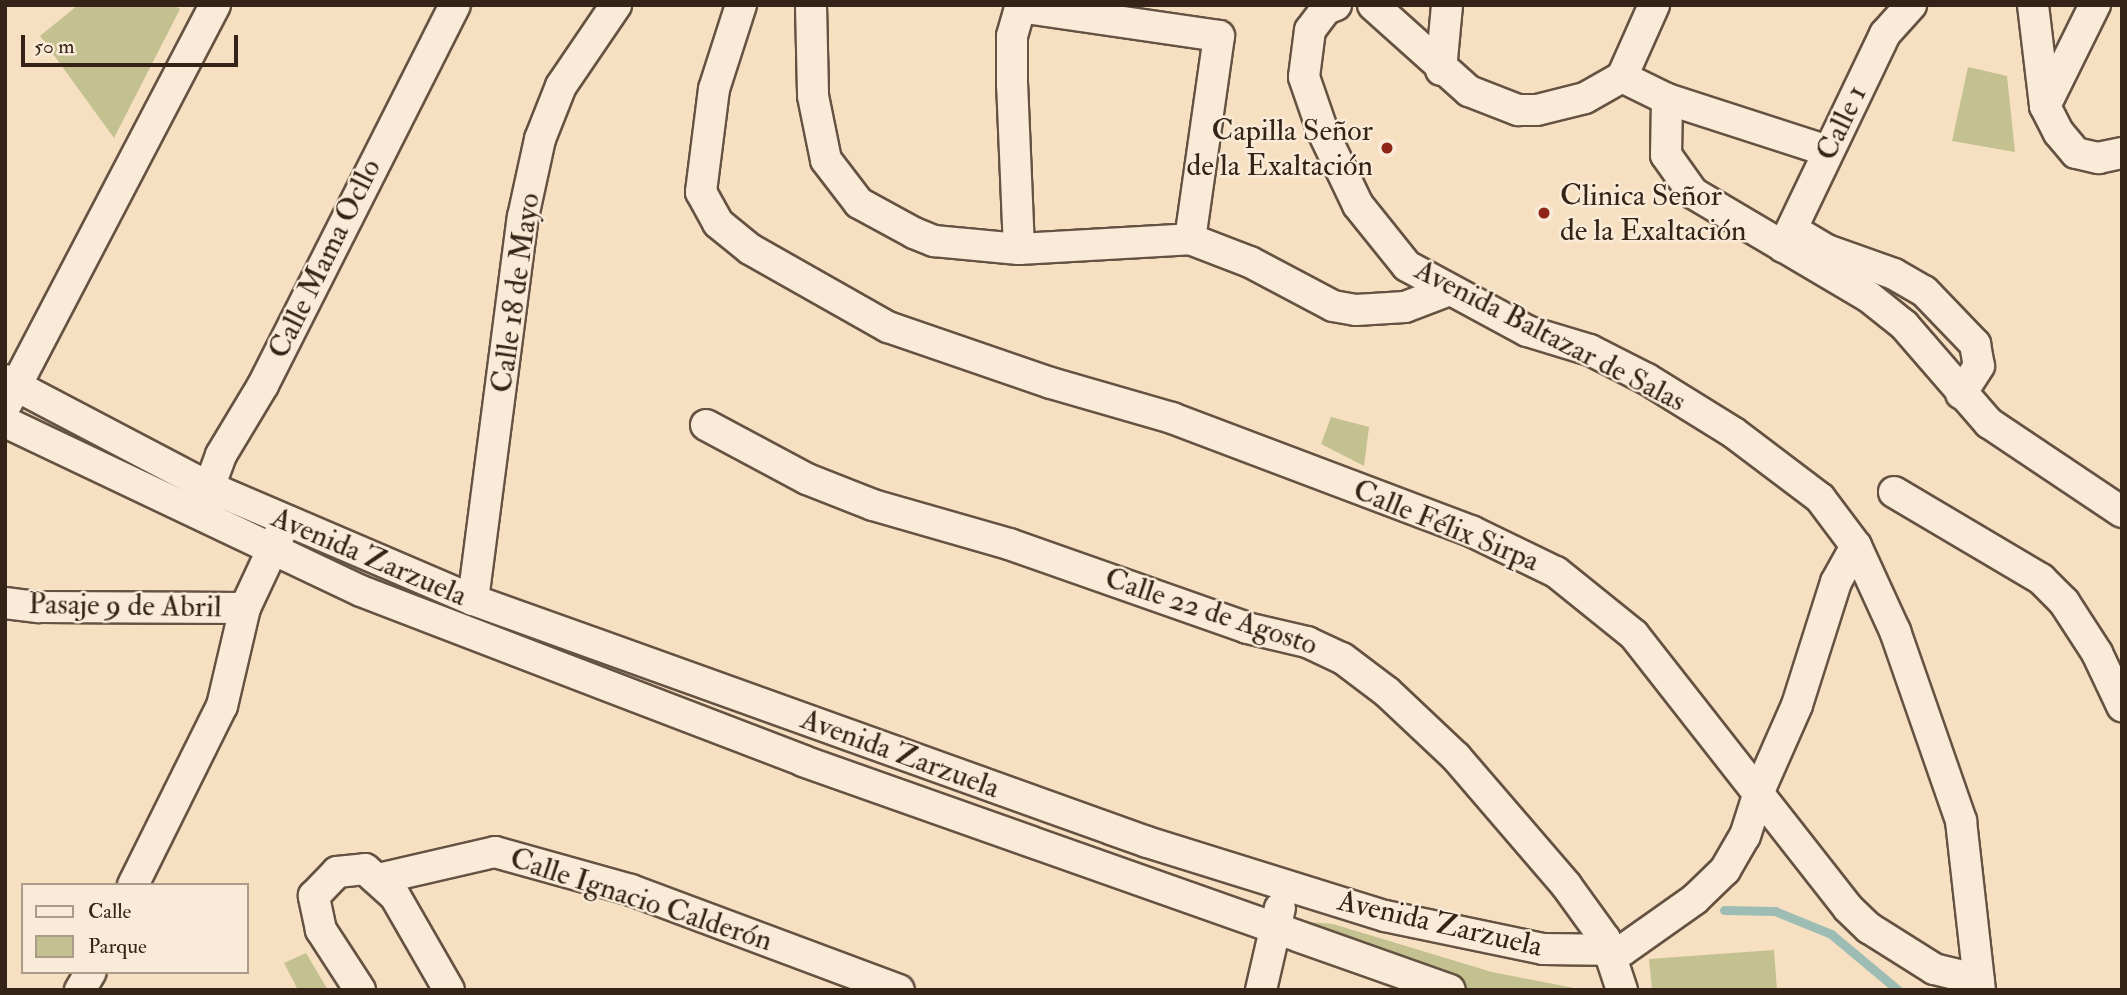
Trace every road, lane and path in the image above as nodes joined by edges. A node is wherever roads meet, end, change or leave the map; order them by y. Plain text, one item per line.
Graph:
1 (455, 5) edge
2 (616, 5) edge
3 (741, 5) edge
4 (811, 5) edge
5 (1336, 5) edge
6 (1373, 5) edge
7 (1447, 5) edge
8 (1654, 5) edge
9 (1911, 5) edge
10 (2033, 5) edge
11 (2095, 5) edge
12 (212, 6) edge
13 (1021, 6) edge
14 (1441, 70) junction
15 (1622, 77) junction
16 (1667, 99) junction
17 (2045, 106) junction
18 (1828, 152) junction
19 (2122, 153) edge
20 (1190, 239) junction
21 (1788, 239) junction
22 (1019, 249) junction
23 (1447, 291) junction
24 (9, 390) edge
25 (1961, 394) junction
26 (5, 422) edge
27 (706, 425) dead end
28 (1894, 492) dead end
29 (204, 501) junction
30 (2122, 512) edge
31 (280, 536) junction
32 (1856, 547) junction
33 (473, 600) junction
34 (5, 603) edge
35 (245, 608) junction
36 (2122, 706) edge
37 (1760, 789) junction
38 (378, 879) junction
39 (134, 883) edge
40 (1287, 887) junction
41 (1274, 924) junction
42 (1611, 953) junction
43 (91, 974) edge
44 (1979, 985) edge
45 (80, 990) edge
46 (359, 990) edge
47 (449, 990) edge
48 (899, 990) edge
49 (1261, 990) edge
50 (1450, 990) edge
51 (1622, 990) edge

1 - 29 street, Calle Mama Ocllo
2 - 33 street, Calle 18 de Mayo
3 - 37 street, Calle Félix Sirpa
4 - 22 street
5 - 23 street, Avenida Baltazar de Salas
6 - 14 street
7 - 14 street
8 - 15 street
9 - 18 street, Calle 1
10 - 17 street
11 - 17 street
12 - 24 street
13 - 20 street
13 - 22 street
14 - 15 street
15 - 16 street
16 - 18 street
16 - 21 street
17 - 19 street
18 - 21 street, Calle 1
20 - 22 street
20 - 23 street
21 - 25 street
21 - 25 street
23 - 32 street, Avenida Baltazar de Salas
24 - 29 street, Avenida Zarzuela
25 - 30 street
26 - 29 street, Avenida Zarzuela
27 - 42 street, Calle 22 de Agosto
28 - 36 street
29 - 31 street, Avenida Zarzuela
31 - 33 street, Avenida Zarzuela
31 - 35 street
31 - 41 street, Avenida Zarzuela
32 - 37 street, Avenida Zarzuela
32 - 44 street, Avenida Baltazar de Salas
33 - 40 street, Avenida Zarzuela
34 - 35 street, Pasaje 9 de Abril
35 - 39 street
37 - 42 street, Avenida Zarzuela
37 - 44 street, Calle Félix Sirpa
38 - 46 street
38 - 47 street
38 - 48 street, Calle Ignacio Calderón
40 - 41 street
40 - 42 street, Avenida Zarzuela
41 - 49 street
41 - 50 street, Avenida Zarzuela
42 - 51 street, Calle 22 de Agosto
43 - 45 street

